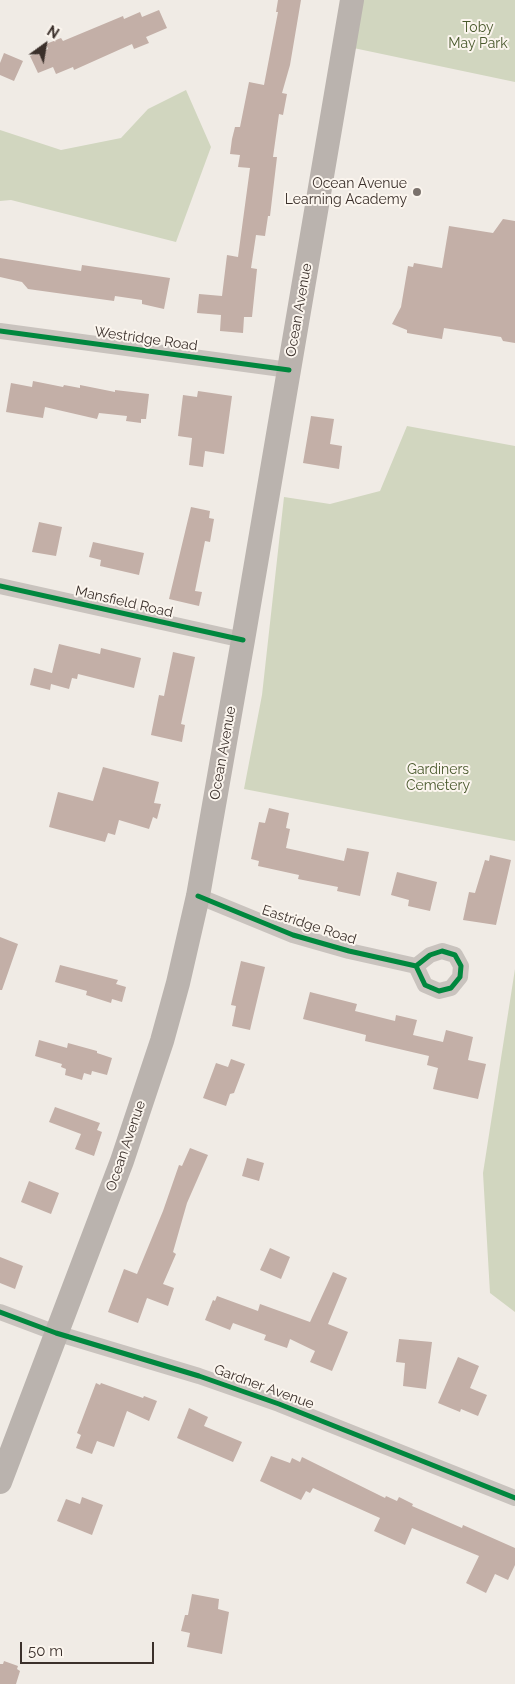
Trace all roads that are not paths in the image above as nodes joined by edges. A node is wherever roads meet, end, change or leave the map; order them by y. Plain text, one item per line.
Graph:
1 (352, 0) edge
2 (0, 331) edge
3 (289, 370) junction
4 (0, 586) edge
5 (243, 640) junction
6 (198, 896) junction
7 (416, 966) dead end
8 (0, 1312) edge
9 (56, 1333) junction
10 (0, 1482) edge
11 (515, 1498) edge

1 - 3 main road, Ocean Avenue
2 - 3 street, Westridge Road
3 - 5 main road, Ocean Avenue
4 - 5 street, Mansfield Road
5 - 6 main road, Ocean Avenue
6 - 7 street, Eastridge Road
6 - 9 main road, Ocean Avenue
8 - 9 street, Gardner Avenue
9 - 10 main road, Ocean Avenue
9 - 11 street, Gardner Avenue

